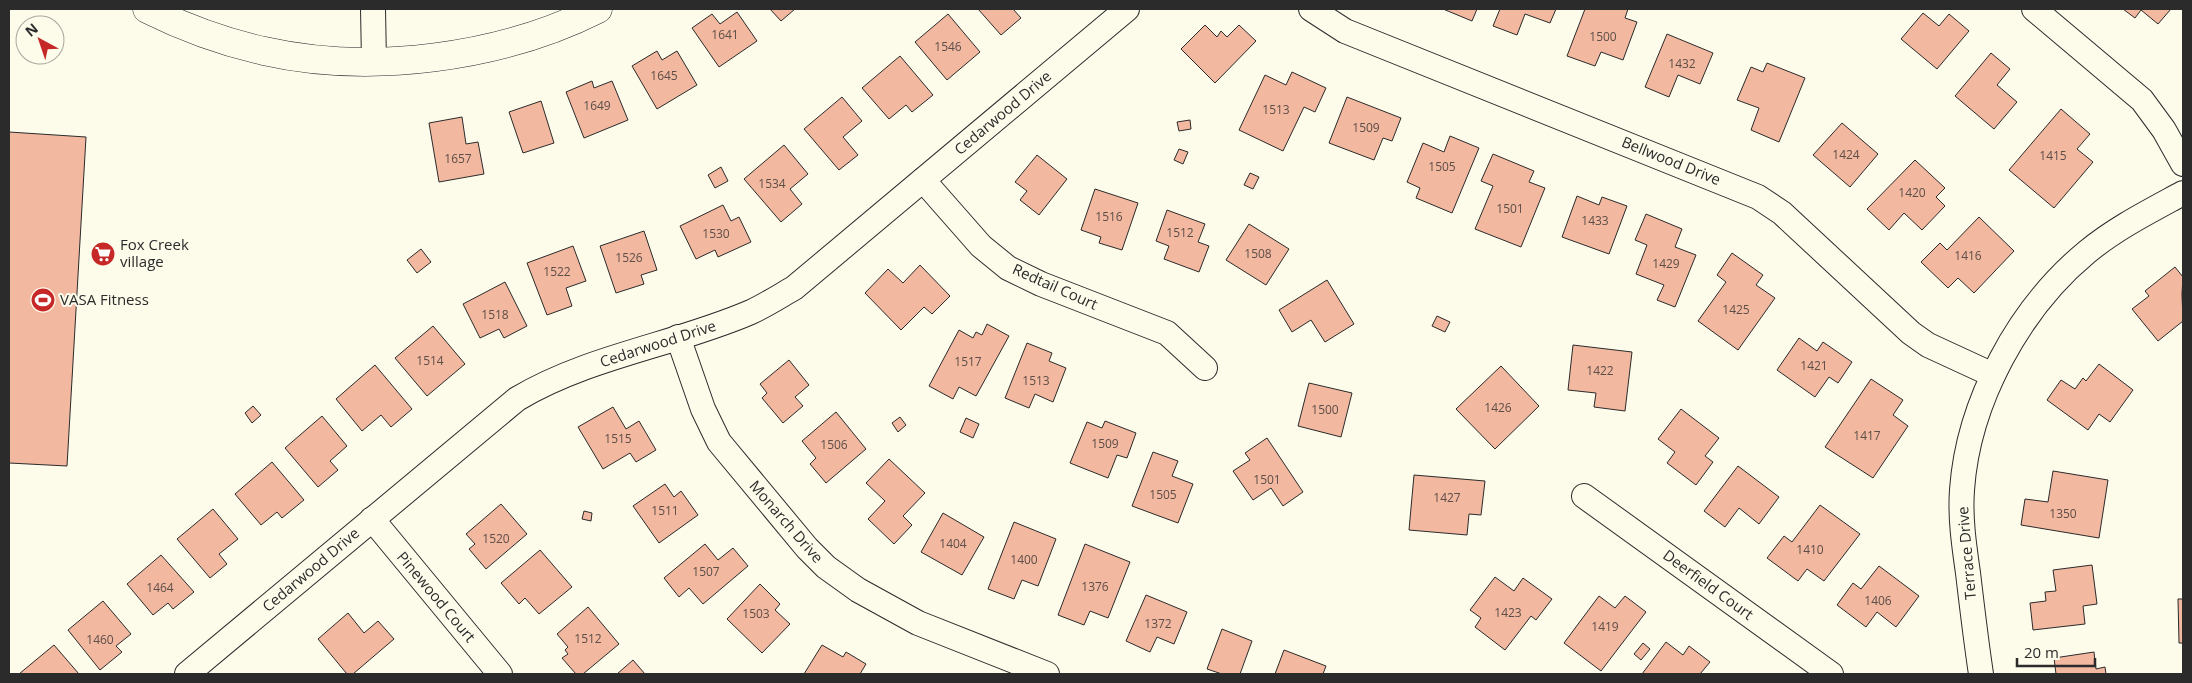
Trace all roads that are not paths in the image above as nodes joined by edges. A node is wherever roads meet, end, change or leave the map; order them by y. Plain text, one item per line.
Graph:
1 (147, 9) edge
2 (373, 9) edge
3 (598, 9) edge
4 (1127, 9) edge
5 (1311, 9) edge
6 (2034, 9) edge
7 (374, 62) junction
8 (2183, 164) edge
9 (923, 180) junction
10 (2183, 193) edge
11 (678, 337) junction
12 (1205, 368) dead end
13 (1993, 375) junction
14 (1584, 496) dead end
15 (372, 519) junction
16 (187, 674) edge
17 (500, 674) edge
18 (1047, 674) edge
19 (1832, 674) edge
20 (1981, 674) edge

1 - 7 street
2 - 7 street
3 - 7 street
4 - 9 street, Cedarwood Drive
5 - 13 street, Bellwood Drive
6 - 8 street
9 - 11 street, Cedarwood Drive
9 - 12 street, Redtail Court
10 - 13 street, Terrace Drive
11 - 15 street, Cedarwood Drive
11 - 18 street, Monarch Drive
13 - 20 street, Terrace Drive
14 - 19 street, Deerfield Court
15 - 16 street, Cedarwood Drive
15 - 17 street, Pinewood Court

